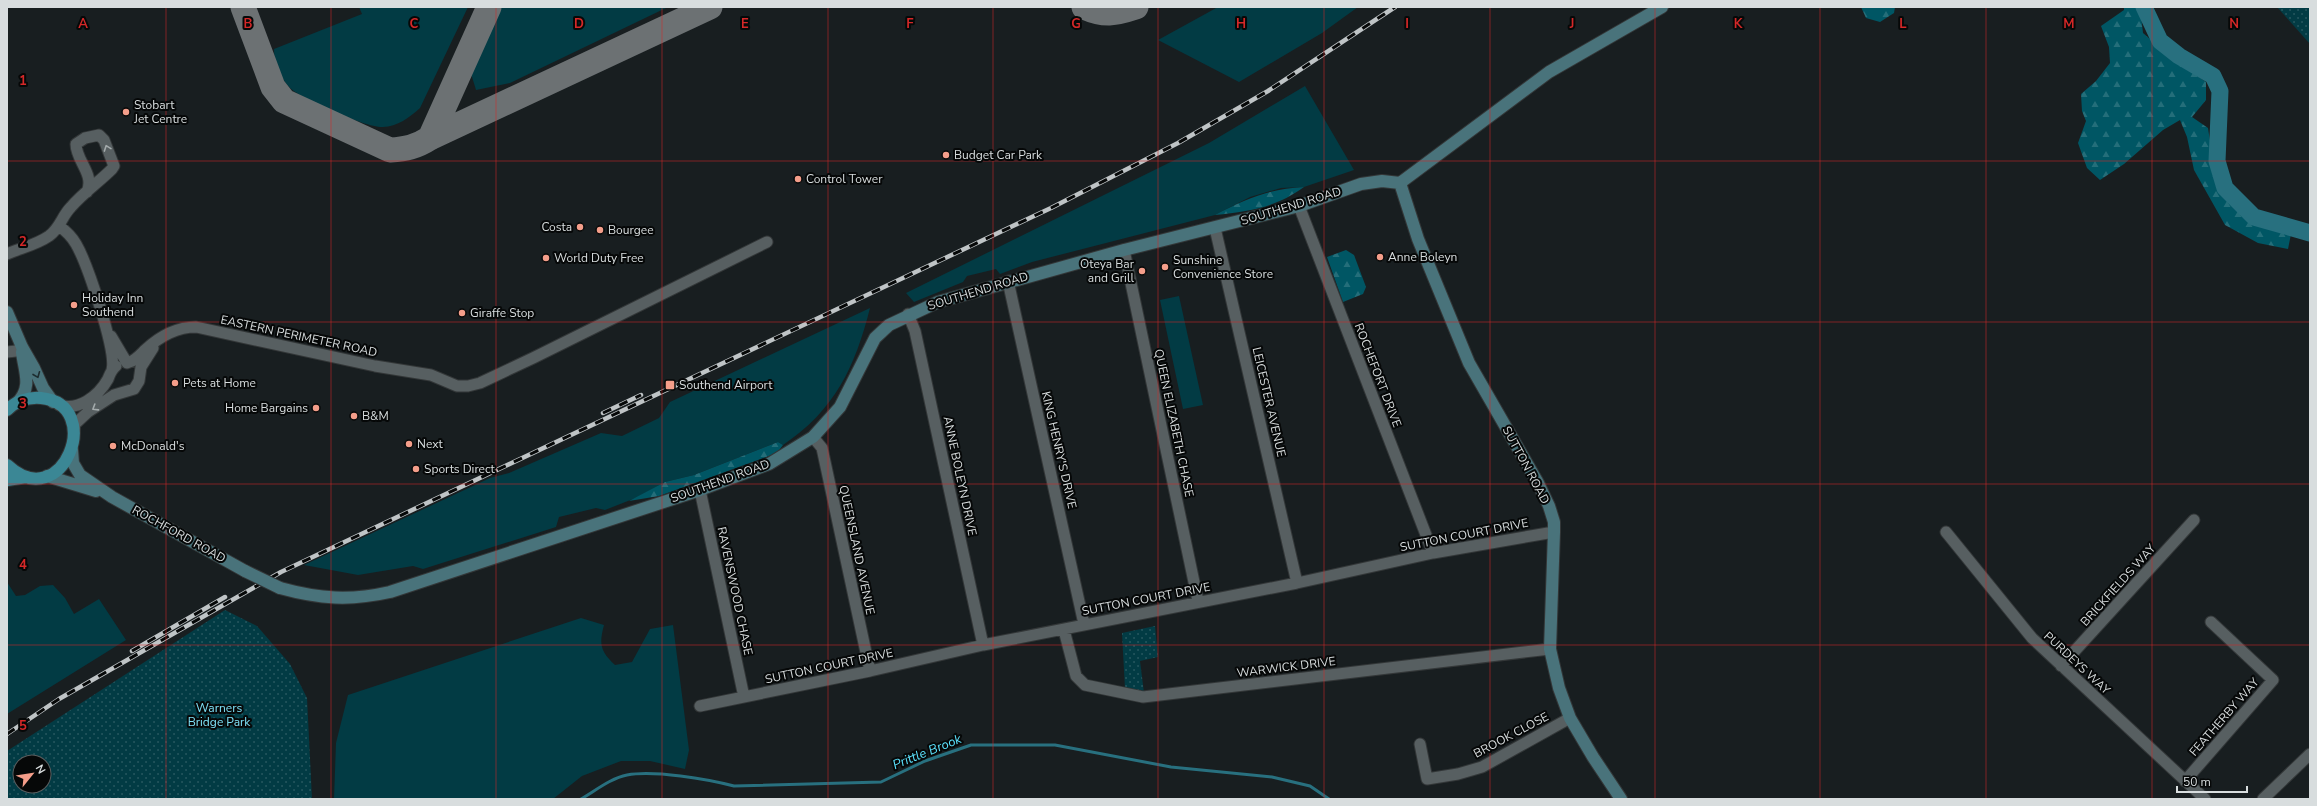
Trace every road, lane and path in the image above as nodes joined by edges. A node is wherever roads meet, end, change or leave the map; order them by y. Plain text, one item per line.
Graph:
1 (1662, 7) edge
2 (1400, 183) junction
3 (87, 192) junction
4 (1299, 206) junction
5 (1215, 228) junction
6 (56, 229) junction
7 (767, 242) dead end
8 (27, 248) junction
9 (1124, 250) junction
10 (7, 254) edge
11 (7, 260) edge
12 (1008, 281) junction
13 (7, 312) edge
14 (908, 314) junction
15 (108, 330) junction
16 (159, 340) junction
17 (117, 344) junction
18 (22, 347) junction
19 (146, 349) junction
20 (7, 352) edge
21 (126, 362) junction
22 (111, 372) junction
23 (139, 377) junction
24 (124, 392) junction
25 (17, 403) junction
26 (56, 403) junction
27 (7, 410) edge
28 (74, 432) junction
29 (813, 437) junction
30 (72, 450) junction
31 (7, 465) edge
32 (47, 476) junction
33 (30, 477) junction
34 (7, 480) edge
35 (700, 490) junction
36 (112, 497) junction
37 (2194, 520) dead end
38 (1554, 532) junction
39 (1946, 532) dead end
40 (1433, 553) junction
41 (245, 571) joint
42 (1297, 583) junction
43 (1198, 601) junction
44 (2211, 622) dead end
45 (1084, 624) junction
46 (1064, 630) junction
47 (982, 645) junction
48 (1550, 649) junction
49 (2061, 666) junction
50 (870, 671) junction
51 (744, 697) junction
52 (700, 706) dead end
53 (1570, 718) junction
54 (1420, 744) dead end
55 (2310, 754) edge
56 (2185, 781) junction
57 (1621, 799) edge
58 (2205, 799) edge
59 (2263, 799) edge

1 - 2 street
2 - 4 street, SOUTHEND ROAD
2 - 38 street, SUTTON ROAD
3 -> 3 street
3 - 6 street
4 - 5 street, SOUTHEND ROAD
4 - 40 street, ROCHEFORT DRIVE
5 - 9 street, SOUTHEND ROAD
5 - 42 street, LEICESTER AVENUE
6 - 8 street
6 - 15 street
7 - 16 street, EASTERN PERIMETER ROAD
8 - 10 street
8 - 11 street
9 - 12 street, SOUTHEND ROAD
9 - 43 street, QUEEN ELIZABETH CHASE
12 - 14 street, SOUTHEND ROAD
12 - 45 street, KING HENRY'S DRIVE
13 - 18 street
14 - 29 street, SOUTHEND ROAD
14 - 47 street, ANNE BOLEYN DRIVE
15 - 17 street
15 - 22 street
16 - 19 street, EASTERN PERIMETER ROAD
16 - 23 street, EASTERN PERIMETER ROAD
17 - 19 street
17 - 21 street
18 - 20 street
18 - 25 street
18 -> 26 street
19 - 21 street, EASTERN PERIMETER ROAD
21 - 22 street
21 - 23 street
22 - 24 street
22 - 26 street
23 - 24 street
24 -> 28 street
25 - 26 main road
25 - 27 main road
26 - 28 main road
28 - 30 main road
29 - 35 street, SOUTHEND ROAD
29 - 50 street, QUEENSLAND AVENUE
30 - 32 main road
30 - 36 street, ROCHFORD ROAD
31 - 33 main road
32 - 33 main road
32 - 36 street, ROCHFORD ROAD
33 - 34 main road
35 - 41 street, SOUTHEND ROAD, bridge
35 - 51 street, RAVENSWOOD CHASE
36 - 41 street, ROCHFORD ROAD
37 - 49 street, BRICKFIELDS WAY
38 - 40 street, SUTTON COURT DRIVE
38 - 48 street, SUTTON ROAD
39 - 49 street, PURDEYS WAY
40 - 42 street, SUTTON COURT DRIVE
42 - 43 street, SUTTON COURT DRIVE
43 - 45 street, SUTTON COURT DRIVE
44 - 56 street, FEATHERBY WAY
45 - 46 street, SUTTON COURT DRIVE
46 - 47 street, SUTTON COURT DRIVE
46 - 48 street, WARWICK DRIVE
47 - 50 street, SUTTON COURT DRIVE
48 - 53 street, SUTTON ROAD
49 - 56 street, PURDEYS WAY
50 - 51 street, SUTTON COURT DRIVE
51 - 52 street, SUTTON COURT DRIVE
53 - 54 street, BROOK CLOSE
53 - 57 street, SUTTON ROAD
55 - 59 street
56 - 58 street, PURDEYS WAY

